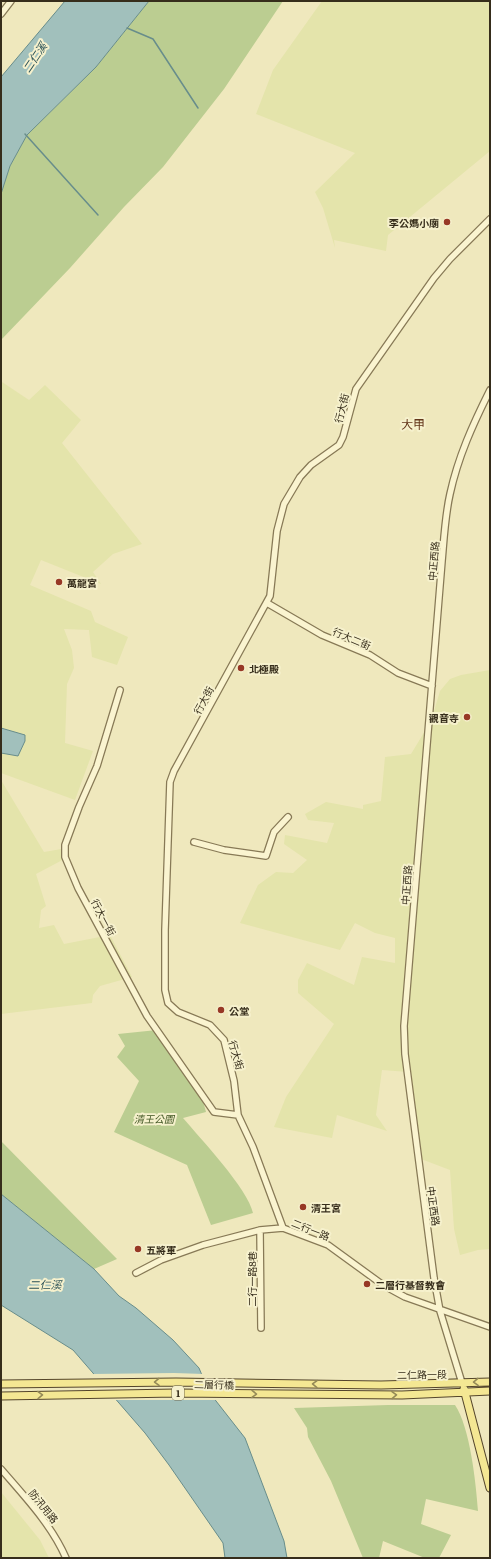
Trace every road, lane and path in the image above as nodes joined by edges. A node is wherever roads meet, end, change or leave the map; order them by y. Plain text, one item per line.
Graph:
1 (11, 1) edge
2 (1, 14) edge
3 (490, 219) edge
4 (490, 390) edge
5 (267, 603) junction
6 (432, 686) junction
7 (120, 690) dead end
8 (288, 817) dead end
9 (194, 842) dead end
10 (238, 1115) junction
11 (283, 1228) junction
12 (260, 1230) junction
13 (136, 1273) dead end
14 (440, 1311) junction
15 (261, 1328) dead end
16 (490, 1328) edge
17 (490, 1382) edge
18 (462, 1383) junction
19 (1, 1384) edge
20 (354, 1385) joint
21 (490, 1391) edge
22 (465, 1393) junction
23 (1, 1396) edge
24 (354, 1396) joint
25 (1, 1469) edge
26 (490, 1488) edge
27 (66, 1558) edge

1 - 2 street
3 - 5 street, 行大街
4 - 6 street, 中正西路
5 - 6 street, 行大二街
5 - 10 street, 行大街
6 - 14 street, 中正西路
7 - 10 street, 行大一街
8 - 9 street
10 - 11 street, 行大街
11 - 12 street, 二行一路
11 - 14 street, 二行一路
12 - 13 street, 二行一路
12 - 15 street, 二行一路8巷
14 - 16 street, 二行一路
14 - 18 street, 中正西路
17 -> 18 main road, 二仁路一段 / 1
18 - 20 main road, 二仁路一段 / 1
18 - 22 main road
20 -> 19 main road, 二層行橋 / 1
21 - 22 main road, 二仁路一段 / 1
24 -> 22 main road, 二仁路一段 / 1
22 - 26 main road
23 -> 24 main road, 二層行橋 / 1
25 - 27 street, 防汛用路

